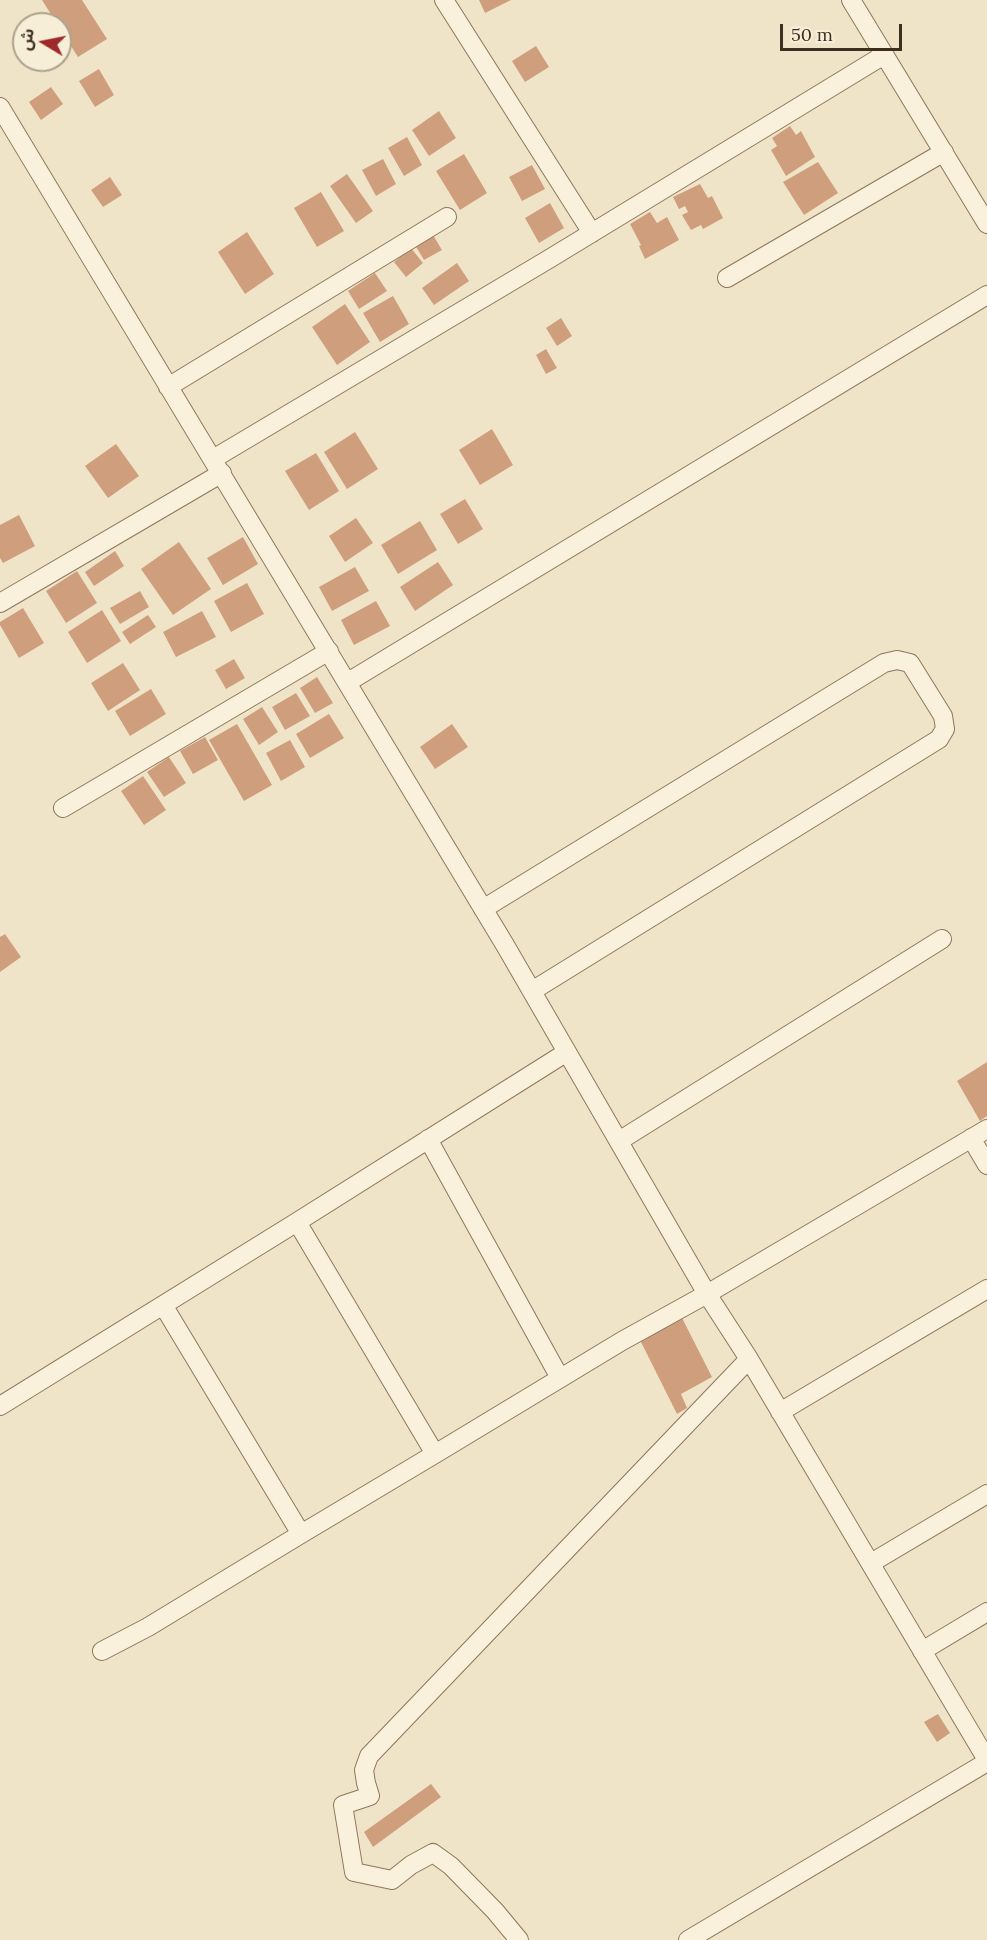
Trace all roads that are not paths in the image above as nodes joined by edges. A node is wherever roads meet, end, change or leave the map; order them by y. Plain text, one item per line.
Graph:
1 (444, 0) edge
2 (856, 2) edge
3 (884, 55) junction
4 (0, 107) edge
5 (944, 152) junction
6 (447, 217) dead end
7 (987, 224) edge
8 (592, 232) junction
9 (727, 278) dead end
10 (987, 296) edge
11 (168, 387) junction
12 (217, 466) junction
13 (0, 603) edge
14 (329, 651) junction
15 (348, 682) junction
16 (63, 808) dead end
17 (483, 909) junction
18 (942, 939) dead end
19 (532, 991) junction
20 (567, 1052) junction
21 (979, 1134) edge
22 (428, 1140) junction
23 (619, 1141) junction
24 (987, 1164) edge
25 (297, 1222) junction
26 (987, 1289) edge
27 (707, 1294) junction
28 (163, 1305) junction
29 (749, 1359) junction
30 (560, 1378) junction
31 (0, 1406) edge
32 (780, 1412) junction
33 (435, 1454) junction
34 (987, 1494) edge
35 (301, 1534) junction
36 (871, 1563) junction
37 (987, 1612) edge
38 (102, 1651) dead end
39 (922, 1651) junction
40 (987, 1761) edge
41 (519, 1940) edge
42 (688, 1940) edge

1 - 8 street
2 - 3 street
3 - 5 street
3 - 8 street
4 - 11 street
5 - 7 street
5 - 9 street
6 - 11 street
8 - 12 street
10 - 15 street
11 - 12 street
12 - 13 street
12 - 14 street
14 - 15 street
14 - 16 street
15 - 17 street
17 - 19 street
17 - 19 street
18 - 23 street
19 - 20 street
20 - 22 street
20 - 23 street
21 - 24 street
21 - 27 street
22 - 25 street
22 - 30 street
23 - 27 street
25 - 28 street
25 - 33 street
26 - 32 street
27 - 29 street
27 - 30 street
28 - 31 street
28 - 35 street
29 - 32 street
29 - 41 street
30 - 33 street
32 - 36 street
33 - 35 street
34 - 36 street
35 - 38 street
36 - 39 street
37 - 39 street
39 - 40 street
40 - 42 street

